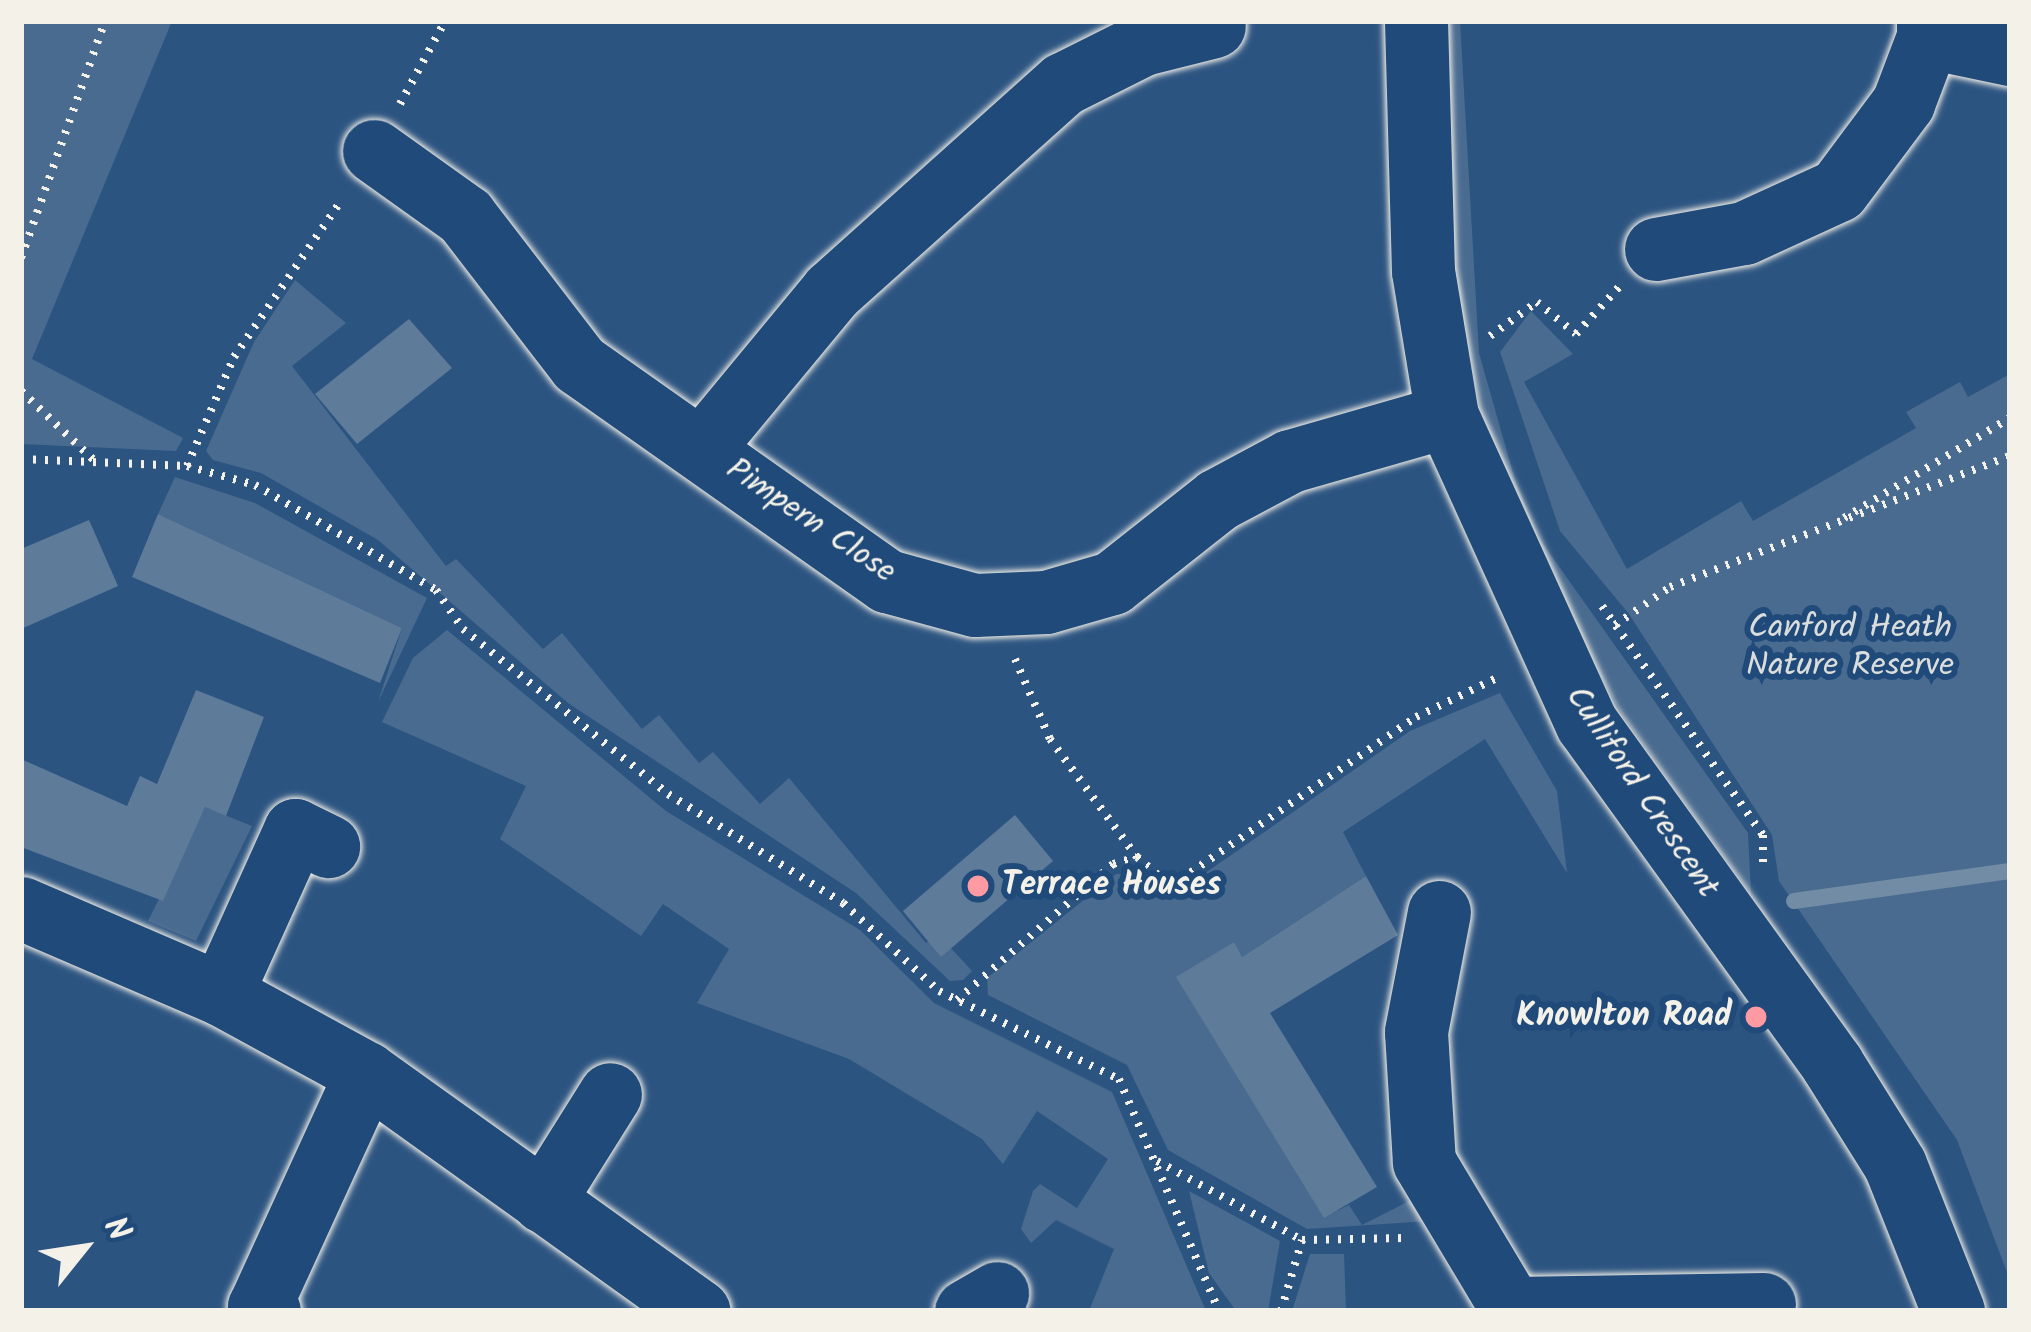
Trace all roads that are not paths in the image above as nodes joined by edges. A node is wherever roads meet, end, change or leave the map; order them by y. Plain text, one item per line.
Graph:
1 (1416, 21) edge
2 (1214, 26) dead end
3 (1928, 29) edge
4 (2010, 55) edge
5 (374, 151) road end
6 (1656, 249) road end
7 (1447, 416) junction
8 (702, 448) junction
9 (328, 846) dead end
10 (21, 908) edge
11 (1439, 912) dead end
12 (221, 994) junction
13 (366, 1073) junction
14 (610, 1094) dead end
15 (543, 1202) junction
16 (1764, 1304) dead end
17 (1513, 1310) edge
18 (269, 1311) edge
19 (699, 1311) edge
20 (1953, 1311) edge

1 - 7 street, Culliford Crescent
2 - 8 street, Pimpern Close
3 - 4 street
3 - 6 street
5 - 8 street, Pimpern Close
7 - 8 street, Pimpern Close
7 - 20 street, Culliford Crescent
9 - 12 street
10 - 12 street
11 - 17 street
12 - 13 street
13 - 15 street
13 - 18 street
14 - 15 street
15 - 19 street
16 - 17 street

